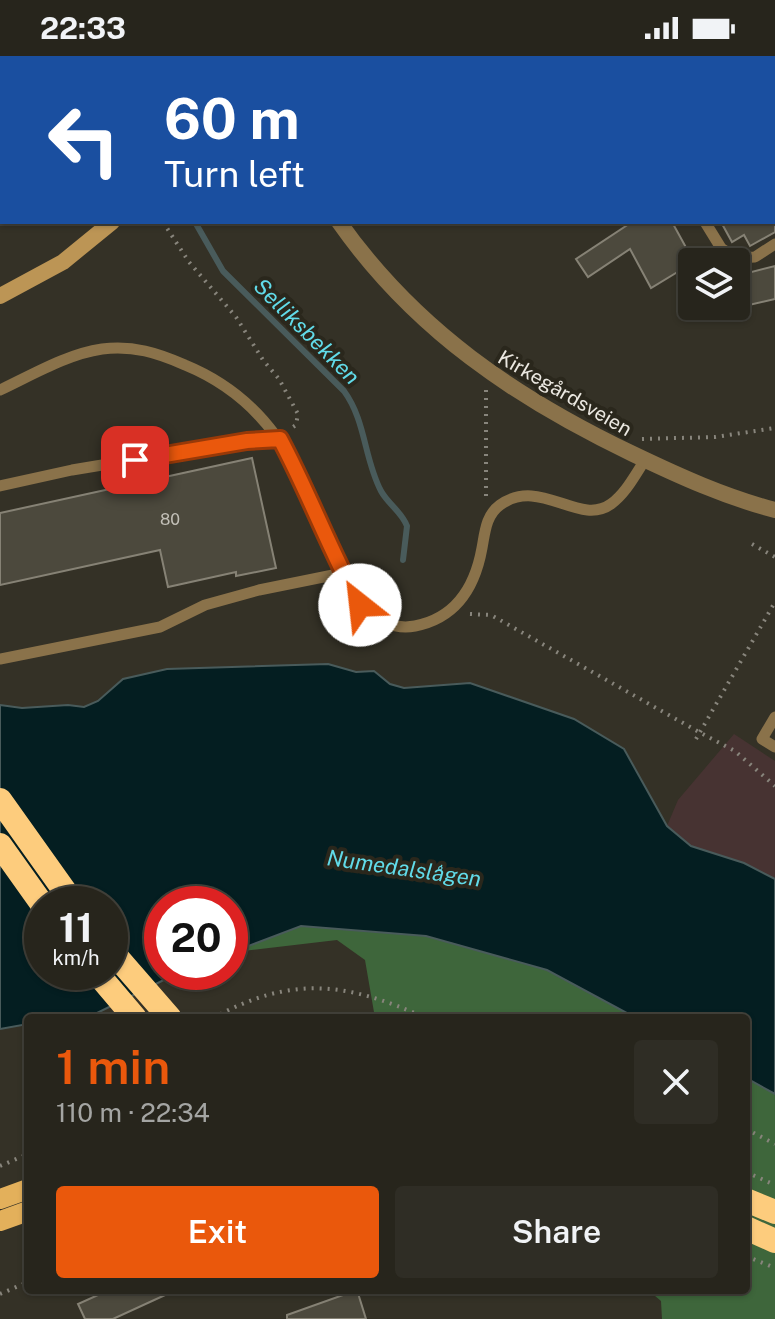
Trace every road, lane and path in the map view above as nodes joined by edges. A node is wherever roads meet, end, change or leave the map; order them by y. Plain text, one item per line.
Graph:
1 (110, 224) edge
2 (164, 224) edge
3 (341, 224) edge
4 (706, 224) edge
5 (775, 244) edge
6 (0, 296) edge
7 (486, 372) junction
8 (0, 390) edge
9 (775, 428) edge
10 (280, 439) junction
11 (625, 450) junction
12 (645, 460) junction
13 (0, 486) edge
14 (775, 510) edge
15 (488, 516) junction
16 (752, 544) dead end
17 (775, 557) edge
18 (343, 573) junction
19 (775, 602) edge
20 (452, 611) junction
21 (0, 659) edge
22 (775, 717) edge
23 (699, 732) junction
24 (696, 739) dead end
25 (775, 747) edge
26 (775, 786) edge
27 (0, 800) edge
28 (0, 845) edge
29 (29, 886) edge
30 (61, 886) edge
31 (128, 970) edge
32 (111, 990) edge
33 (132, 1014) edge
34 (167, 1014) edge
35 (220, 1014) edge
36 (417, 1014) edge
37 (750, 1131) edge
38 (775, 1144) edge
39 (24, 1156) edge
40 (0, 1166) edge
41 (750, 1174) edge
42 (775, 1185) edge
43 (24, 1190) edge
44 (0, 1199) edge
45 (750, 1202) edge
46 (24, 1212) edge
47 (775, 1212) edge
48 (0, 1221) edge
49 (750, 1230) edge
50 (775, 1241) edge
51 (750, 1258) edge
52 (775, 1268) edge
53 (24, 1284) edge
54 (0, 1294) edge

1 - 6 main road
2 - 10 path
3 - 7 street, Kirkegårdsveien
4 - 5 lane
7 - 11 street, Kirkegårdsveien
7 - 15 path
8 - 10 lane
9 - 11 path
10 - 13 lane
10 - 18 lane
11 - 12 street, Kirkegårdsveien
12 - 14 street, Kirkegårdsveien
12 - 15 lane
15 - 20 lane
16 - 17 path
18 - 20 lane
18 - 21 lane
19 - 23 path
20 - 23 path
22 - 25 lane
23 - 24 path
23 - 26 path
27 - 30 highway
28 - 29 highway
31 - 34 highway
32 - 33 highway
35 - 36 path
37 - 38 path
39 - 40 path
41 - 42 path
43 - 44 main road
45 - 47 highway
46 - 48 main road
49 - 50 highway
51 - 52 path
53 - 54 path

